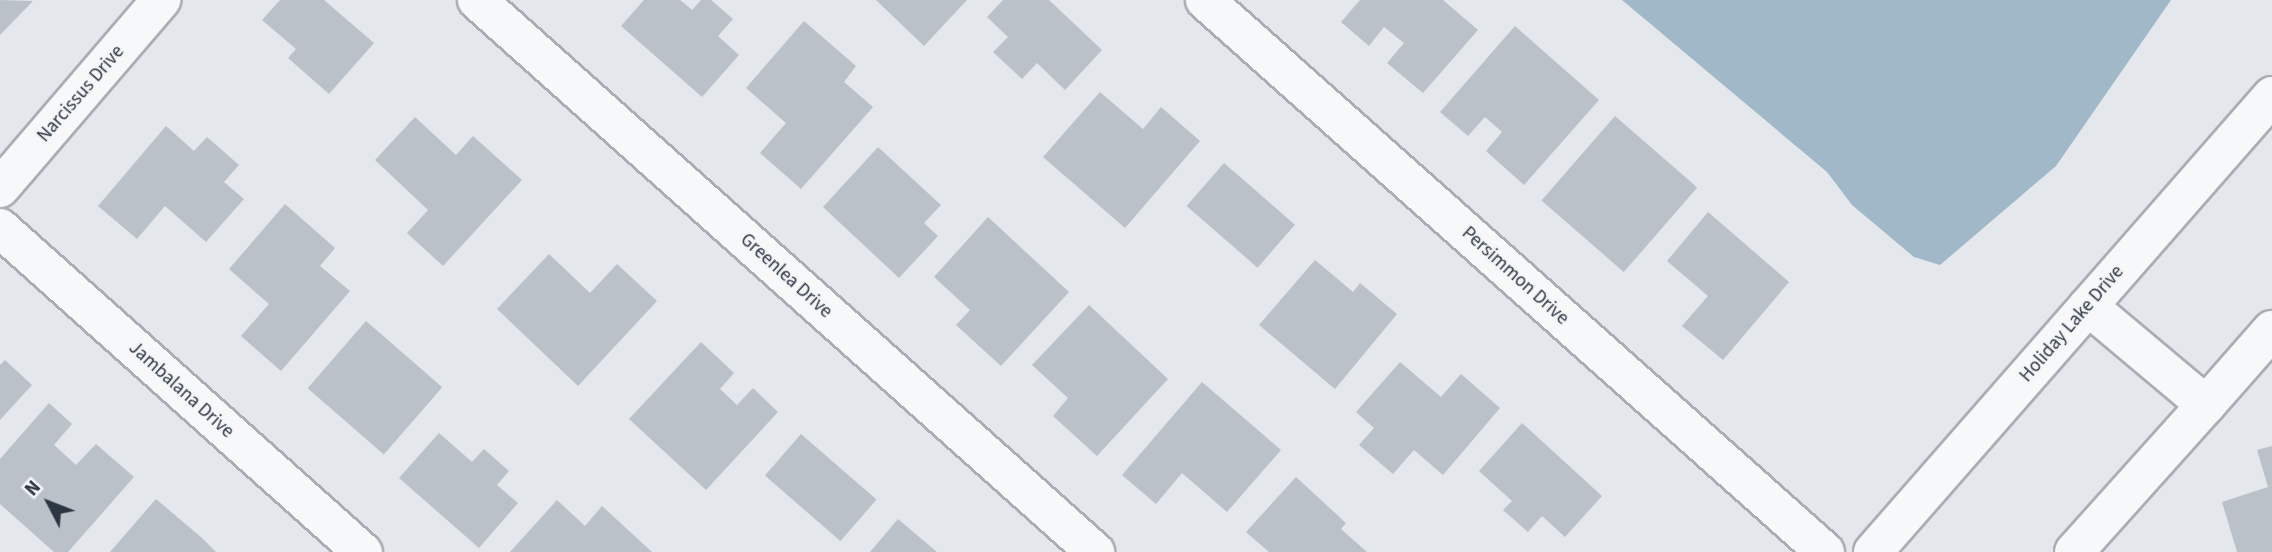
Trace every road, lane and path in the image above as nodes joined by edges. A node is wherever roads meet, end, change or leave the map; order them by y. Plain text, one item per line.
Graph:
1 (162, 0) edge
2 (477, 0) edge
3 (1205, 0) edge
4 (2272, 96) edge
5 (0, 188) edge
6 (0, 228) edge
7 (2088, 306) junction
8 (2272, 330) edge
9 (2206, 405) junction
10 (363, 552) edge
11 (1095, 552) edge
12 (1825, 552) edge
13 (1873, 552) edge
14 (2074, 552) edge

1 - 5 street, Narcissus Drive
2 - 11 street, Greenlea Drive
3 - 12 street, Persimmon Drive
4 - 7 street, Holiday Lake Drive
6 - 10 street, Jambalana Drive
7 - 9 street
7 - 13 street, Holiday Lake Drive
8 - 9 street
9 - 14 street

